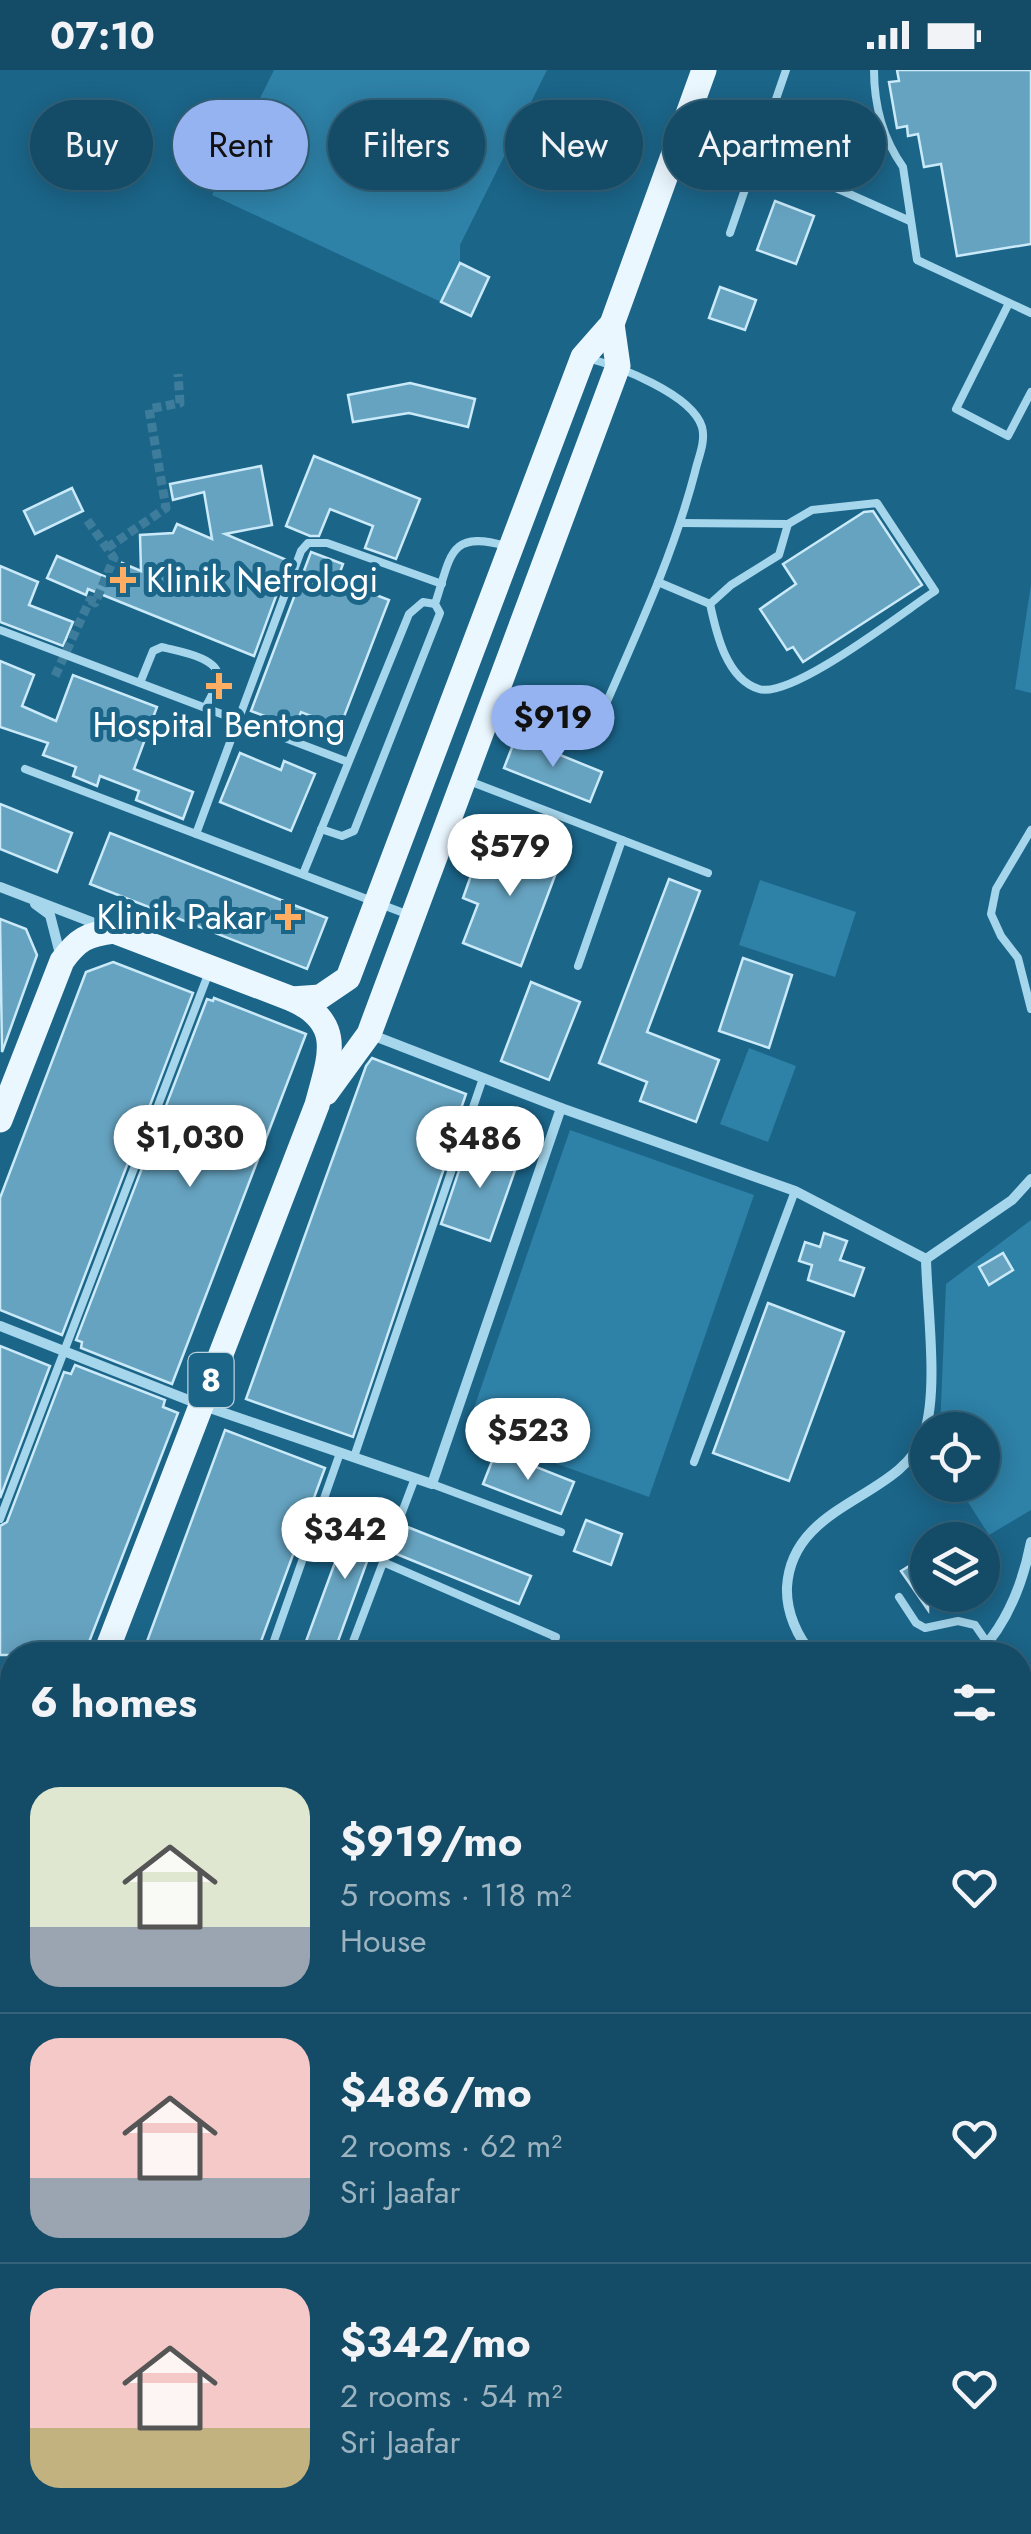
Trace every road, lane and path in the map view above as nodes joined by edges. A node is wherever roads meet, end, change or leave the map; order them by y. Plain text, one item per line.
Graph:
1 (704, 70) edge
2 (786, 70) edge
3 (874, 70) edge
4 (693, 100) edge
5 (775, 100) edge
6 (663, 184) edge
7 (744, 190) edge
8 (841, 190) edge
9 (910, 221) junction
10 (730, 233) dead end
11 (1010, 303) junction
12 (1031, 312) edge
13 (612, 324) junction
14 (583, 357) junction
15 (618, 366) junction
16 (1031, 392) edge
17 (682, 523) junction
18 (788, 524) junction
19 (510, 548) junction
20 (658, 582) junction
21 (442, 584) junction
22 (435, 604) junction
23 (710, 604) junction
24 (0, 630) edge
25 (140, 684) junction
26 (205, 708) junction
27 (238, 721) junction
28 (592, 736) dead end
29 (348, 762) junction
30 (24, 769) dead end
31 (465, 779) junction
32 (321, 829) junction
33 (1031, 830) edge
34 (196, 834) junction
35 (622, 840) junction
36 (708, 873) dead end
37 (303, 874) junction
38 (0, 887) edge
39 (26, 897) junction
40 (376, 902) junction
41 (414, 916) junction
42 (114, 931) junction
43 (62, 962) junction
44 (578, 966) dead end
45 (211, 968) junction
46 (292, 999) junction
47 (1031, 1009) edge
48 (370, 1034) junction
49 (483, 1078) junction
50 (317, 1105) junction
51 (560, 1108) junction
52 (0, 1120) edge
53 (1031, 1179) edge
54 (794, 1191) junction
55 (926, 1258) junction
56 (0, 1326) edge
57 (65, 1350) junction
58 (201, 1405) junction
59 (340, 1452) junction
60 (354, 1457) junction
61 (694, 1462) dead end
62 (415, 1478) junction
63 (432, 1484) junction
64 (0, 1519) edge
65 (561, 1532) dead end
66 (1031, 1542) edge
67 (382, 1562) junction
68 (899, 1597) dead end
69 (110, 1642) edge
70 (273, 1642) edge
71 (353, 1642) edge
72 (554, 1642) edge
73 (803, 1642) edge
74 (987, 1642) edge
75 (989, 1642) edge

1 - 4 main road, 8
2 - 5 lane
3 - 9 lane
6 - 13 main road, 8
7 - 10 lane
8 - 9 lane
9 - 11 lane
11 - 12 lane
11 - 16 lane
13 - 14 main road, 8
13 - 15 main road, 8
14 - 15 lane
14 - 19 main road, 8
15 - 17 lane
15 - 31 main road, 8
17 - 18 lane
17 - 20 lane
18 - 23 lane
18 - 23 lane
19 - 21 lane
19 - 40 main road, 8
20 - 23 lane
20 - 28 lane
21 - 22 lane
21 - 27 lane
22 - 29 lane
22 - 32 lane
24 - 25 lane
25 - 26 lane
25 - 26 lane
26 - 27 lane
27 - 29 lane
27 - 34 lane
29 - 32 lane
30 - 34 lane
31 - 35 lane
31 - 41 main road, 8
32 - 37 lane
33 - 47 lane
34 - 37 lane
35 - 36 lane
35 - 44 lane
37 - 40 lane
38 - 39 street
39 - 42 street
39 - 43 street
40 - 41 lane
40 - 46 main road, 8
41 - 48 main road, 8
42 - 43 main road
42 - 45 main road
43 - 52 main road
45 - 46 main road
45 - 57 lane
46 - 50 main road
48 - 49 street
48 - 50 main road, 8
49 - 51 street
49 - 60 lane
50 - 58 main road, 8
51 - 54 street
51 - 63 street
53 - 55 street
54 - 55 street
54 - 61 lane
55 - 73 street
56 - 57 street
57 - 58 street
57 - 64 lane
58 - 59 street
58 - 69 main road, 8
59 - 60 street
59 - 70 lane
60 - 62 street
62 - 63 street
62 - 67 lane
63 - 65 lane
66 - 75 street
67 - 71 lane
67 - 72 lane
68 - 74 lane

